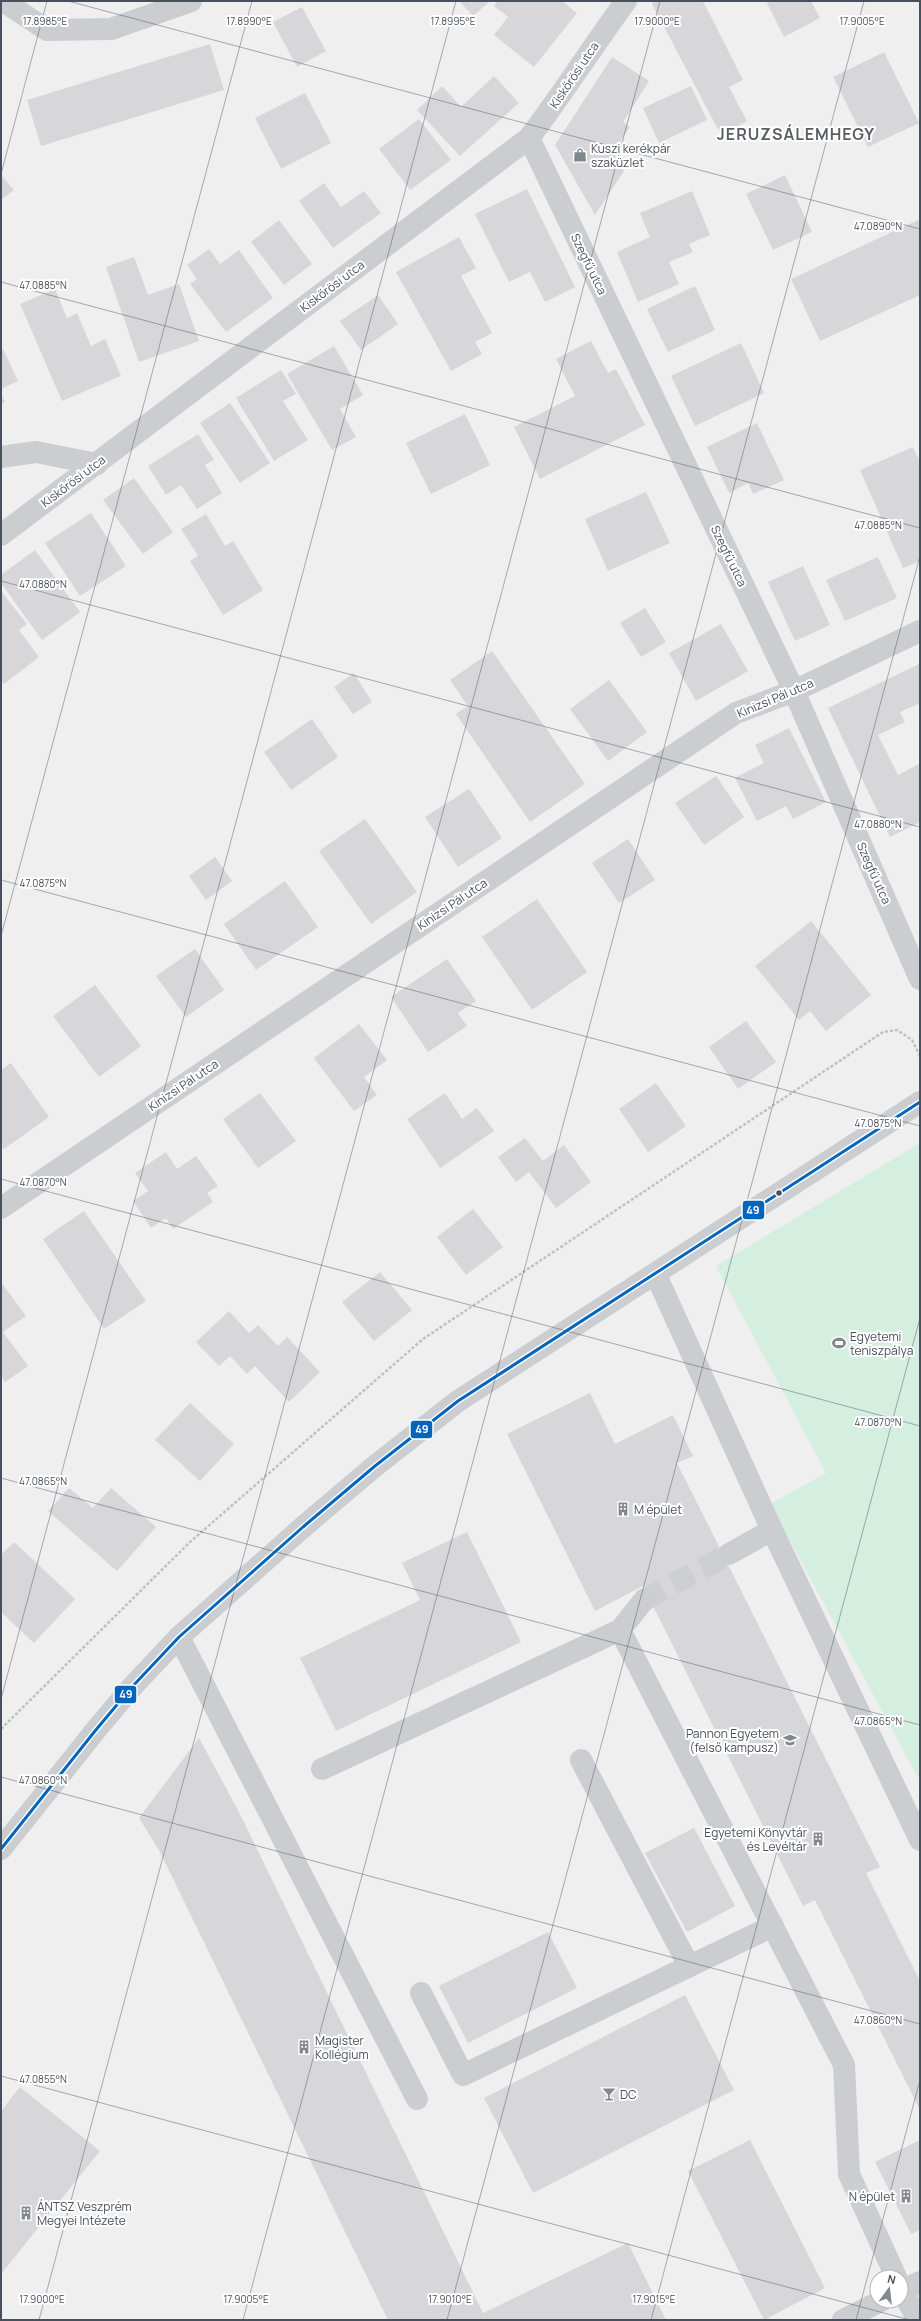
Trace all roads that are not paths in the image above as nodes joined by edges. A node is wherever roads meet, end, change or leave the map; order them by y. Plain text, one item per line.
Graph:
1 (3, 1) edge
2 (191, 1) edge
3 (626, 1) edge
4 (529, 138) junction
5 (1, 457) edge
6 (98, 464) junction
7 (1, 535) edge
8 (920, 631) edge
9 (794, 692) junction
10 (920, 979) edge
11 (920, 1102) edge
12 (1, 1208) edge
13 (656, 1275) junction
14 (772, 1530) junction
15 (729, 1554) tunnel mouth
16 (644, 1600) tunnel mouth
17 (620, 1630) junction
18 (179, 1637) junction
19 (581, 1760) dead end
20 (322, 1769) dead end
21 (920, 1840) edge
22 (1, 1849) edge
23 (773, 1926) junction
24 (689, 1966) junction
25 (421, 1993) dead end
26 (417, 2099) dead end
27 (896, 2269) edge
28 (909, 2298) edge
29 (869, 2307) edge
30 (843, 2320) edge
31 (918, 2320) edge

1 - 2 street
3 - 4 street, Kiskőrösi utca
4 - 6 street, Kiskőrösi utca
4 - 9 street, Szegfű utca
5 - 6 street
6 - 7 street, Kiskőrösi utca
8 - 9 street, Kinizsi Pál utca
9 - 10 street, Szegfű utca
9 - 12 street, Kinizsi Pál utca
11 - 13 street
13 - 14 street
13 - 18 street
14 - 15 street
14 - 21 street
16 - 17 street
17 - 20 street
17 - 23 street
18 - 22 street
18 - 26 street
19 - 24 street
23 - 24 street
23 - 27 street
24 - 25 street
28 - 31 street
29 - 30 street

